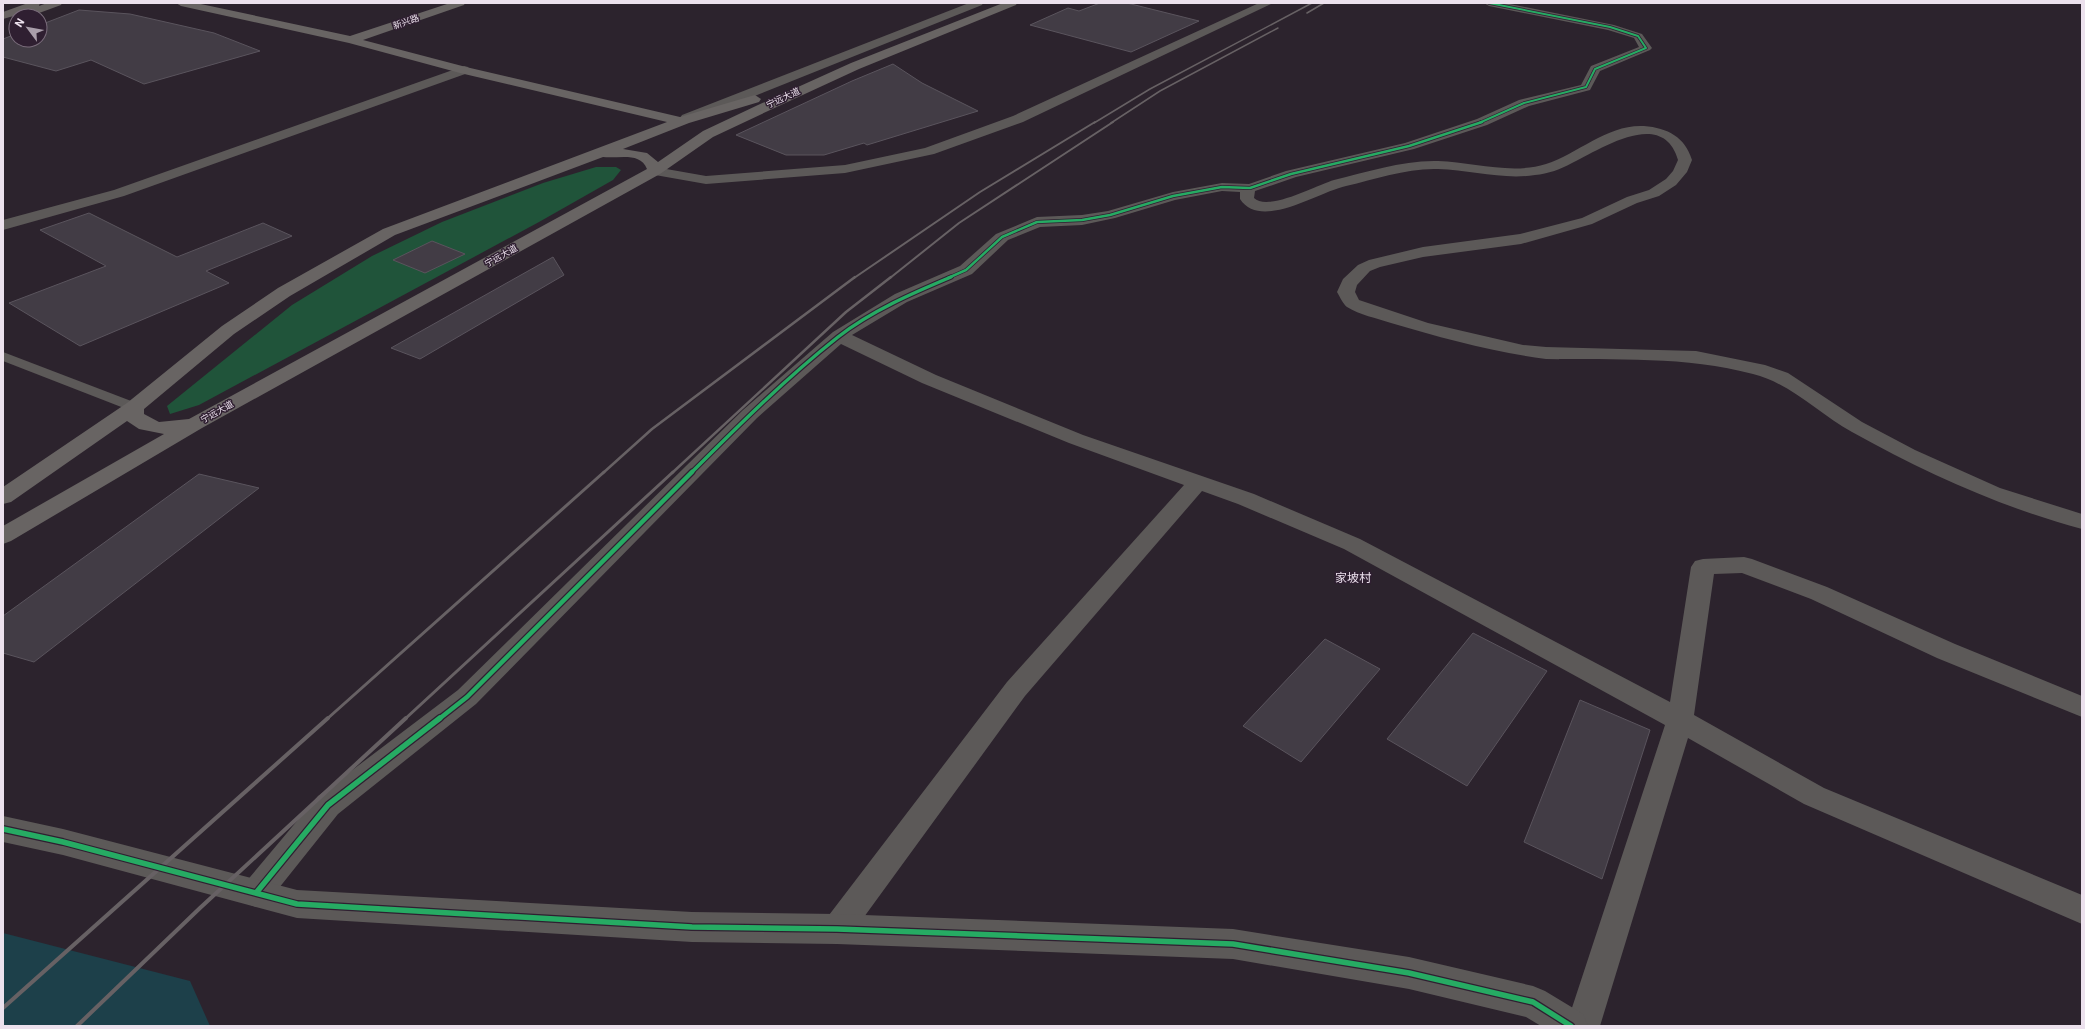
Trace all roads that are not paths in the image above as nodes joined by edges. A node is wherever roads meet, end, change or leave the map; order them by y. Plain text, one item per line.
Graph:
1 (38, 3) edge
2 (57, 3) edge
3 (181, 3) edge
4 (443, 3) edge
5 (460, 3) edge
6 (978, 3) edge
7 (992, 3) edge
8 (1012, 3) edge
9 (1268, 3) edge
10 (1489, 3) edge
11 (43, 8) edge
12 (3, 16) edge
13 (346, 39) junction
14 (464, 70) junction
15 (681, 121) junction
16 (708, 134) junction
17 (600, 153) junction
18 (655, 171) junction
19 (1250, 188) junction
20 (3, 225) edge
21 (838, 336) junction
22 (3, 356) edge
23 (134, 407) junction
24 (195, 424) junction
25 (1198, 482) junction
26 (3, 497) edge
27 (2082, 522) edge
28 (3, 536) edge
29 (2082, 707) edge
30 (1680, 720) junction
31 (3, 829) edge
32 (256, 892) junction
33 (2082, 910) edge
34 (837, 930) junction
35 (1571, 1026) edge
36 (1583, 1026) edge

1 - 12 main road
2 - 11 main road
3 - 13 main road
4 - 13 main road, 新兴路
5 - 13 main road, 新兴路
6 - 15 street, 宁远大道
7 - 15 main road, 宁远大道
8 - 16 main road, 宁远大道
9 - 18 street
10 - 19 street
13 - 14 main road
14 - 15 main road
14 - 20 street
15 - 16 main road
15 - 17 main road, 宁远大道
16 - 18 main road, 宁远大道
17 - 18 main road
17 - 23 main road, 宁远大道
18 - 24 main road, 宁远大道
19 - 21 street
19 - 27 street
21 - 25 street
21 - 32 street
22 - 23 lane
23 - 24 main road
23 - 26 main road, 宁远大道
24 - 28 main road, 宁远大道
25 - 30 street
25 - 34 street
29 - 30 street
30 - 33 street
30 - 36 street
31 - 32 street
32 - 34 street
34 - 35 street

